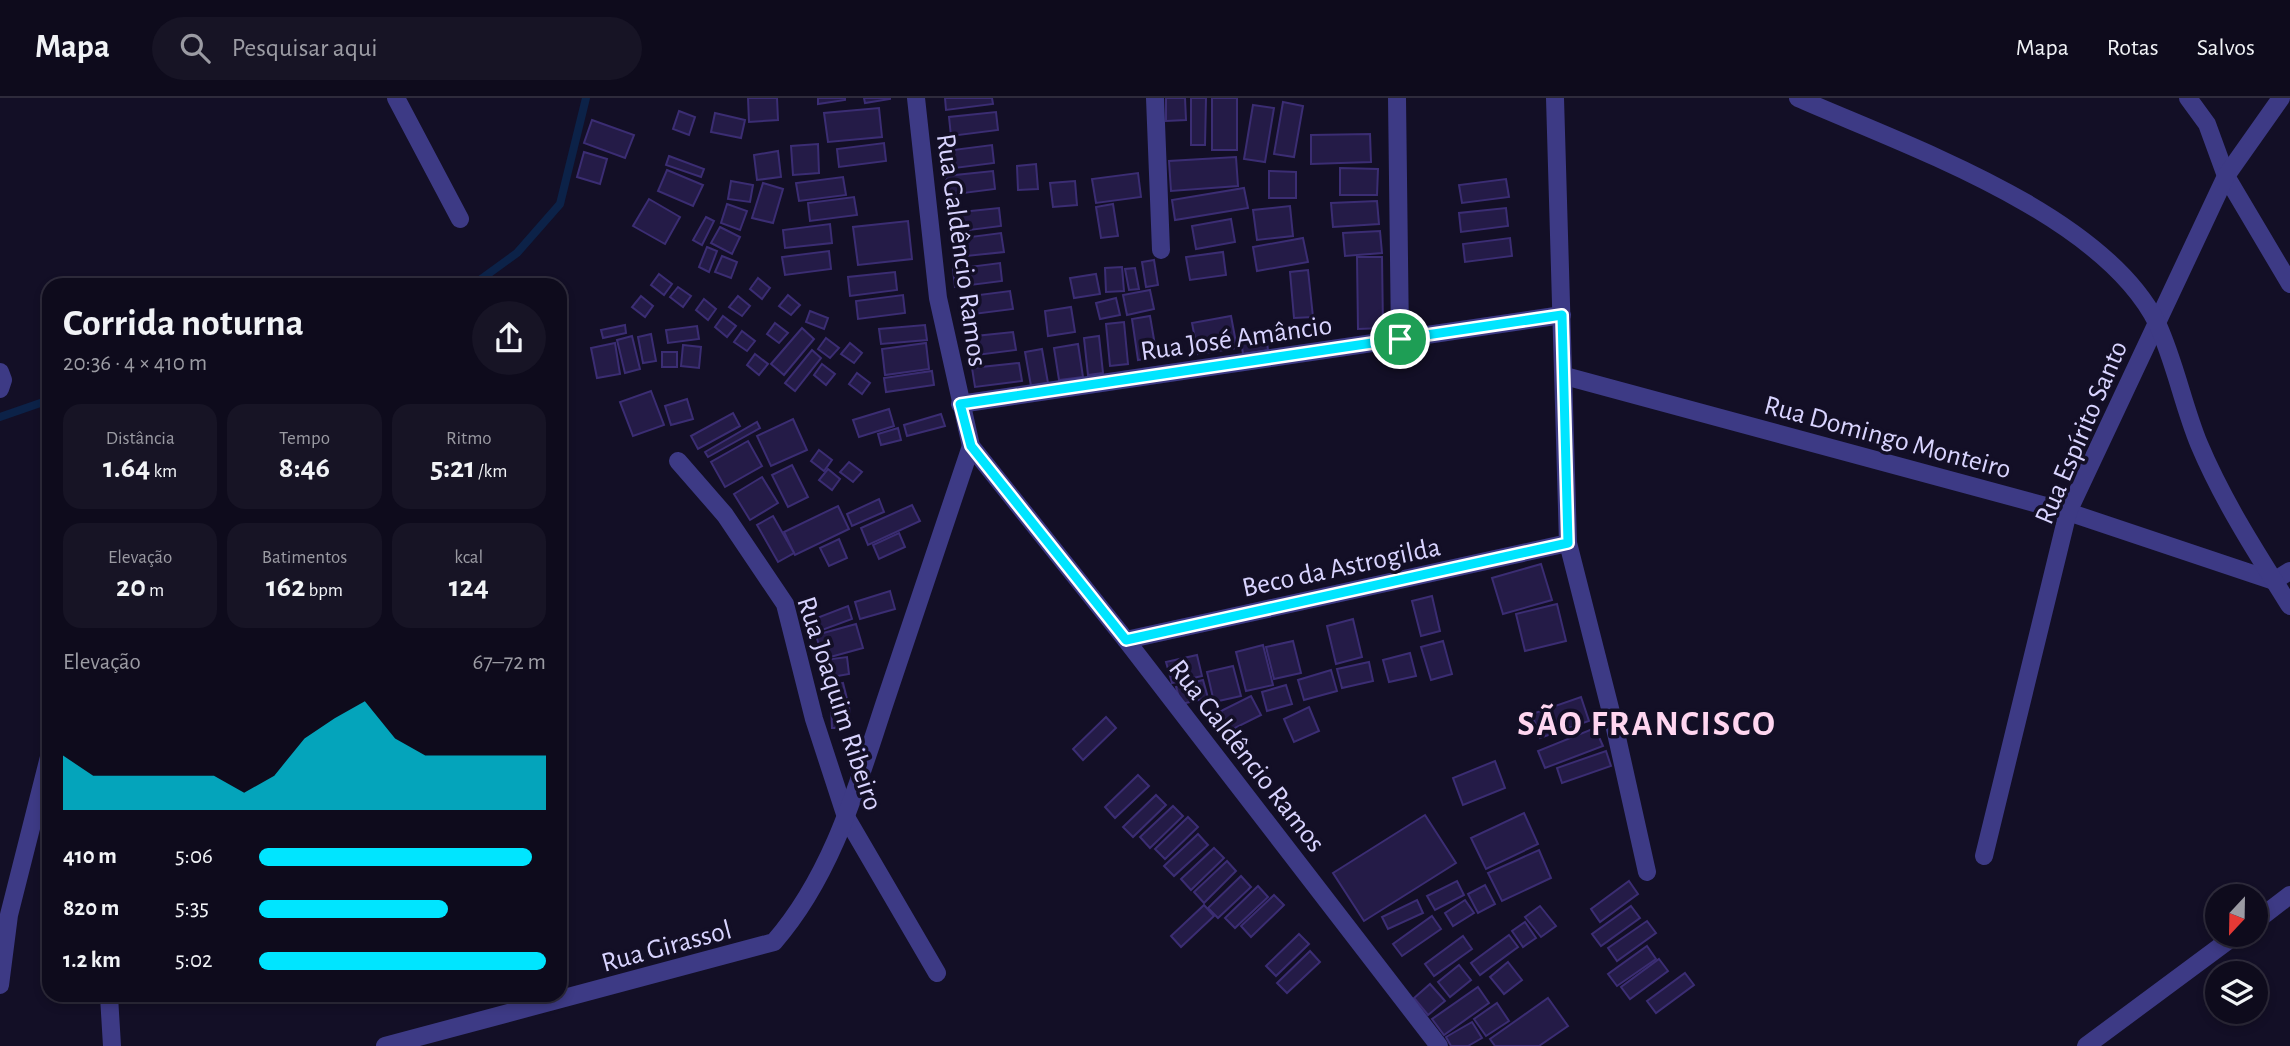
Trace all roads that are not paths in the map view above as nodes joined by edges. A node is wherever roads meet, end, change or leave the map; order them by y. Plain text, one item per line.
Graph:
1 (396, 98) edge
2 (916, 98) edge
3 (1155, 98) edge
4 (1397, 98) edge
5 (1555, 98) edge
6 (1798, 98) edge
7 (2188, 98) edge
8 (2281, 98) edge
9 (2226, 176) junction
10 (460, 219) dead end
11 (1161, 250) dead end
12 (2290, 284) edge
13 (1562, 315) junction
14 (2157, 323) junction
15 (1400, 339) junction
16 (0, 372) edge
17 (1565, 376) junction
18 (0, 389) edge
19 (960, 404) junction
20 (971, 446) junction
21 (678, 461) dead end
22 (2068, 512) junction
23 (1568, 543) junction
24 (2290, 571) edge
25 (2274, 581) junction
26 (2290, 606) edge
27 (1126, 640) junction
28 (42, 785) edge
29 (846, 817) junction
30 (1983, 856) dead end
31 (1647, 872) dead end
32 (2290, 895) edge
33 (2268, 911) edge
34 (2219, 947) edge
35 (937, 972) dead end
36 (0, 985) edge
37 (567, 999) edge
38 (110, 1002) edge
39 (554, 1002) edge
40 (112, 1046) edge
41 (385, 1046) edge
42 (1439, 1046) edge
43 (2086, 1046) edge

1 - 10 street
2 - 19 street, Rua Galdêncio Ramos
3 - 11 street
4 - 15 street
5 - 13 street
6 - 14 street
7 - 9 street
8 - 9 street, Rua Espírito Santo
9 - 12 street
9 - 14 street, Rua Espírito Santo
13 - 15 street, Rua José Amâncio
13 - 17 street
14 - 22 street, Rua Espírito Santo
14 - 25 street
15 - 19 street, Rua José Amâncio
16 - 18 street
17 - 22 street, Rua Domingo Monteiro
17 - 23 street
19 - 20 street, Rua Galdêncio Ramos
20 - 27 street, Rua Galdêncio Ramos
20 - 29 street
21 - 29 street, Rua Joaquim Ribeiro
22 - 25 street, Rua Domingo Monteiro
22 - 30 street, Rua Espírito Santo
23 - 27 street, Beco da Astrogilda
23 - 31 street
24 - 25 street
25 - 26 street
27 - 42 street, Rua Galdêncio Ramos
28 - 36 street
29 - 35 street, Rua Joaquim Ribeiro
29 - 37 street, Rua Girassol
32 - 33 street
34 - 43 street
38 - 40 street
39 - 41 street, Rua Girassol

